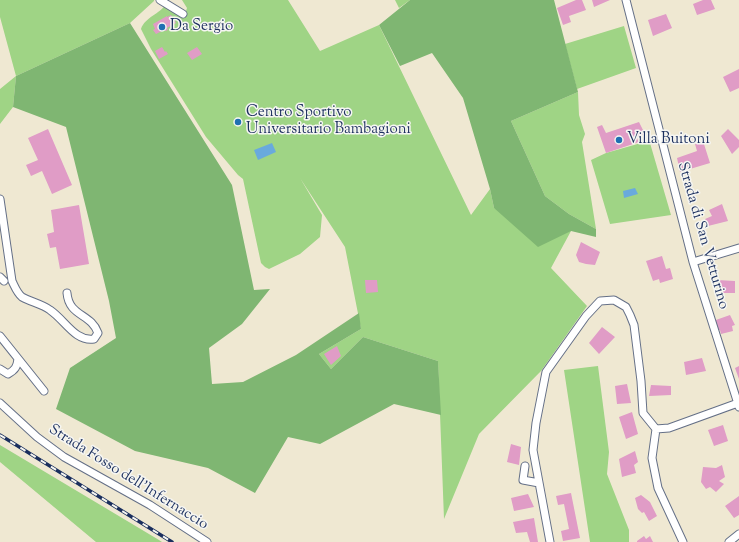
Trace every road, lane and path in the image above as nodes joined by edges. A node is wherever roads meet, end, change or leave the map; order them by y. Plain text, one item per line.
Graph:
1 (160, 0) edge
2 (626, 0) edge
3 (183, 14) dead end
4 (0, 199) edge
5 (739, 248) edge
6 (693, 262) junction
7 (67, 293) dead end
8 (0, 336) edge
9 (18, 359) junction
10 (0, 369) edge
11 (44, 391) dead end
12 (0, 403) edge
13 (738, 405) edge
14 (656, 429) junction
15 (525, 466) dead end
16 (539, 483) junction
17 (739, 534) edge
18 (206, 542) edge
19 (550, 542) edge
20 (683, 542) edge
21 (729, 542) edge

1 - 3 street
2 - 6 street, Strada di San Vetturino
4 - 7 street
5 - 6 street
6 - 13 street, Strada di San Vetturino
8 - 9 street
9 - 10 street
9 - 11 street
12 - 18 street, Strada Fosso dell'Infernaccio
13 - 14 street
14 - 16 street
14 - 20 street
15 - 16 street
16 - 19 street
17 - 21 street

